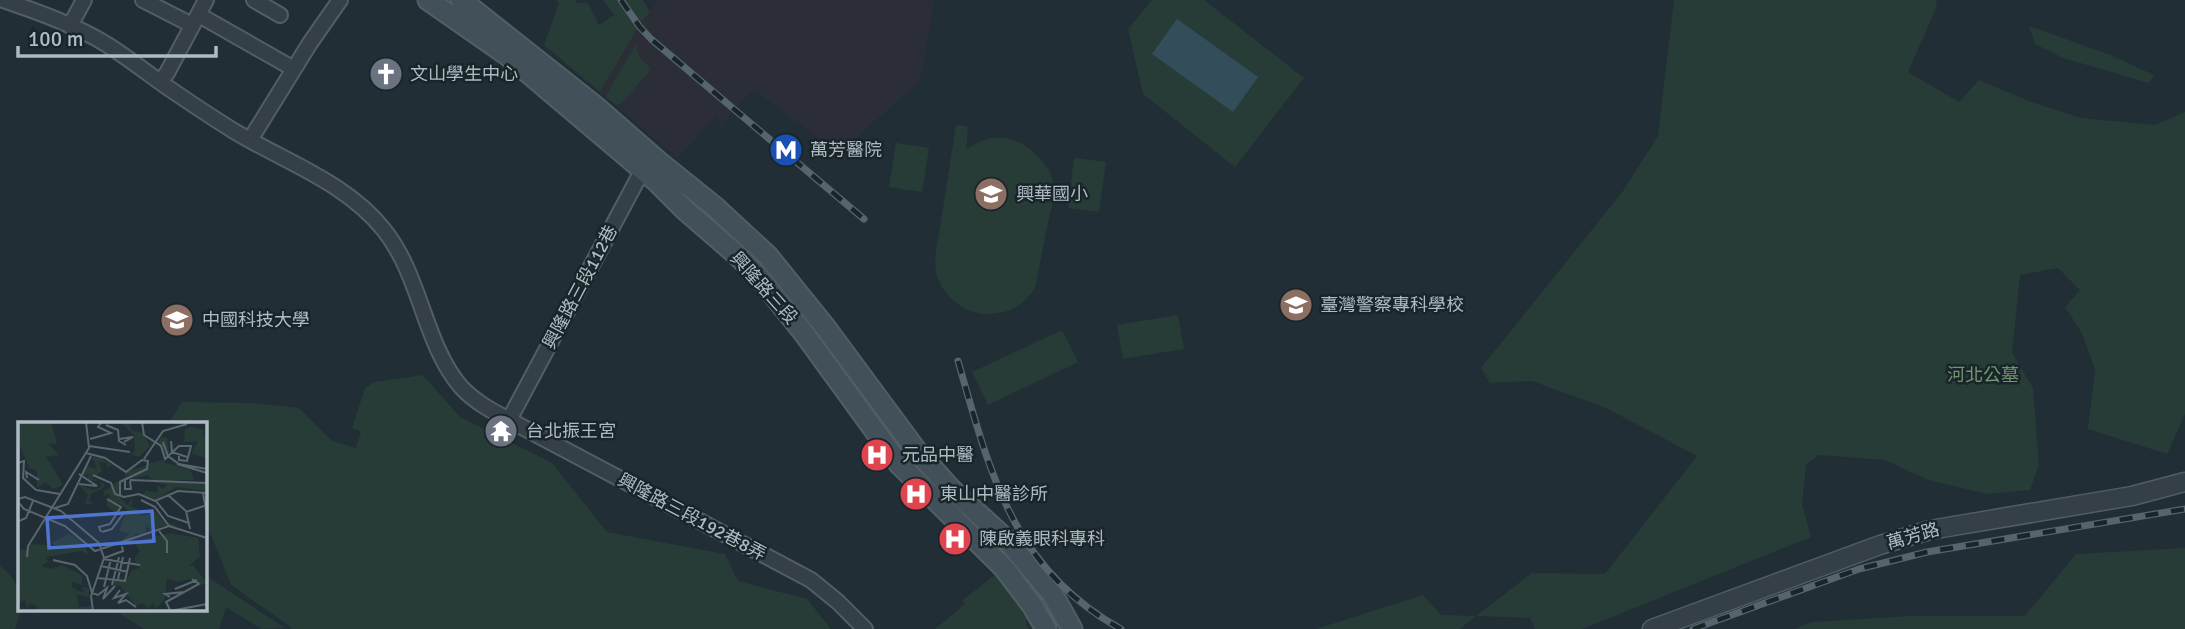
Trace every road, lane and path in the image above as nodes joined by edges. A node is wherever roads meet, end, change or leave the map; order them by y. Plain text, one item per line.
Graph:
1 (3, 0) edge
2 (84, 0) edge
3 (144, 0) edge
4 (206, 0) edge
5 (254, 0) edge
6 (340, 0) edge
7 (429, 0) edge
8 (461, 0) edge
9 (280, 15) dead end
10 (196, 20) junction
11 (70, 26) junction
12 (294, 69) junction
13 (160, 82) junction
14 (250, 140) junction
15 (650, 166) junction
16 (509, 420) junction
17 (2185, 482) edge
18 (865, 629) edge
19 (1046, 629) edge
20 (1072, 629) edge
21 (1651, 629) edge

1 - 11 street, 興隆路三段192巷8弄
2 - 11 street
3 - 10 street
4 - 10 street
5 - 9 street
6 - 12 street
7 - 15 main road, 興隆路三段
8 - 15 main road, 興隆路三段
10 - 12 street
10 - 13 street
11 - 13 street, 興隆路三段192巷8弄
12 - 14 street
13 - 14 street, 興隆路三段192巷8弄
14 - 16 street, 興隆路三段192巷8弄
15 - 16 street, 興隆路三段112巷
15 - 19 main road, 興隆路三段
15 - 20 main road, 興隆路三段
16 - 18 street, 興隆路三段192巷8弄
17 - 21 street, 萬芳路

